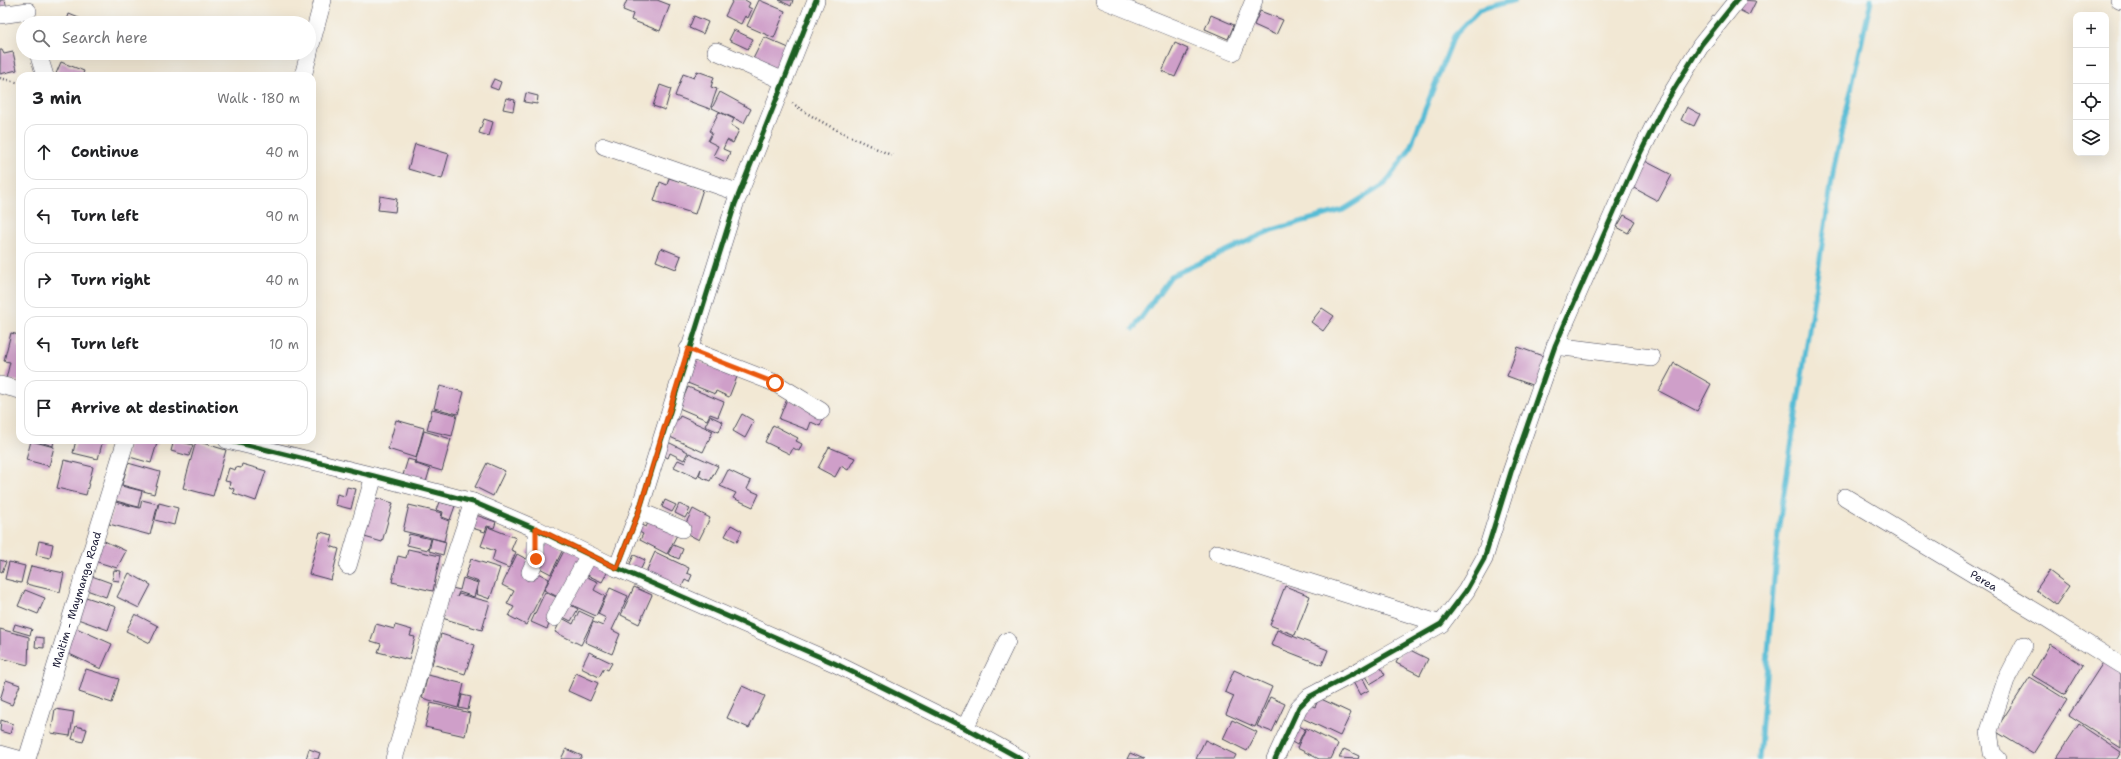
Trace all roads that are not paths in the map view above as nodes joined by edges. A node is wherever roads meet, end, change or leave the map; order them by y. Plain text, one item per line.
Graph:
1 (323, 0) edge
2 (816, 0) edge
3 (1104, 0) edge
4 (1254, 0) edge
5 (1737, 0) edge
6 (28, 11) edge
7 (0, 15) edge
8 (316, 26) edge
9 (716, 51) dead end
10 (40, 60) edge
11 (307, 60) edge
12 (44, 72) edge
13 (304, 72) edge
14 (782, 87) junction
15 (604, 146) dead end
16 (740, 193) junction
17 (1555, 346) junction
18 (688, 349) junction
19 (1652, 358) dead end
20 (0, 386) edge
21 (16, 389) edge
22 (821, 411) dead end
23 (125, 444) edge
24 (243, 444) edge
25 (374, 476) junction
26 (1845, 497) dead end
27 (473, 502) junction
28 (639, 511) junction
29 (536, 528) junction
30 (682, 529) dead end
31 (1217, 553) dead end
32 (589, 555) junction
33 (348, 566) dead end
34 (617, 568) junction
35 (530, 572) dead end
36 (554, 618) dead end
37 (1441, 624) junction
38 (1007, 641) dead end
39 (2024, 645) dead end
40 (2121, 665) edge
41 (965, 728) junction
42 (0, 754) edge
43 (18, 759) edge
44 (27, 759) edge
45 (394, 759) edge
46 (1021, 759) edge
47 (1275, 759) edge
48 (1998, 759) edge

1 - 8 street
2 - 14 street
3 - 4 street
5 - 17 street
6 - 7 street
9 - 14 street
10 - 12 street
11 - 13 street
14 - 16 street
15 - 16 street
16 - 18 street
17 - 19 street
17 - 37 street
18 - 22 street
18 - 28 street
20 - 21 street
23 - 44 street, Maitim - Maymanga Road
24 - 25 street
25 - 27 street
25 - 33 street
26 - 40 street, Perea
27 - 29 street
27 - 45 street
28 - 30 street
28 - 34 street
29 - 32 street
29 - 35 street
31 - 37 street
32 - 34 street
32 - 36 street
34 - 41 street
37 - 47 street
38 - 41 street
39 - 48 street
41 - 46 street
42 - 43 street

